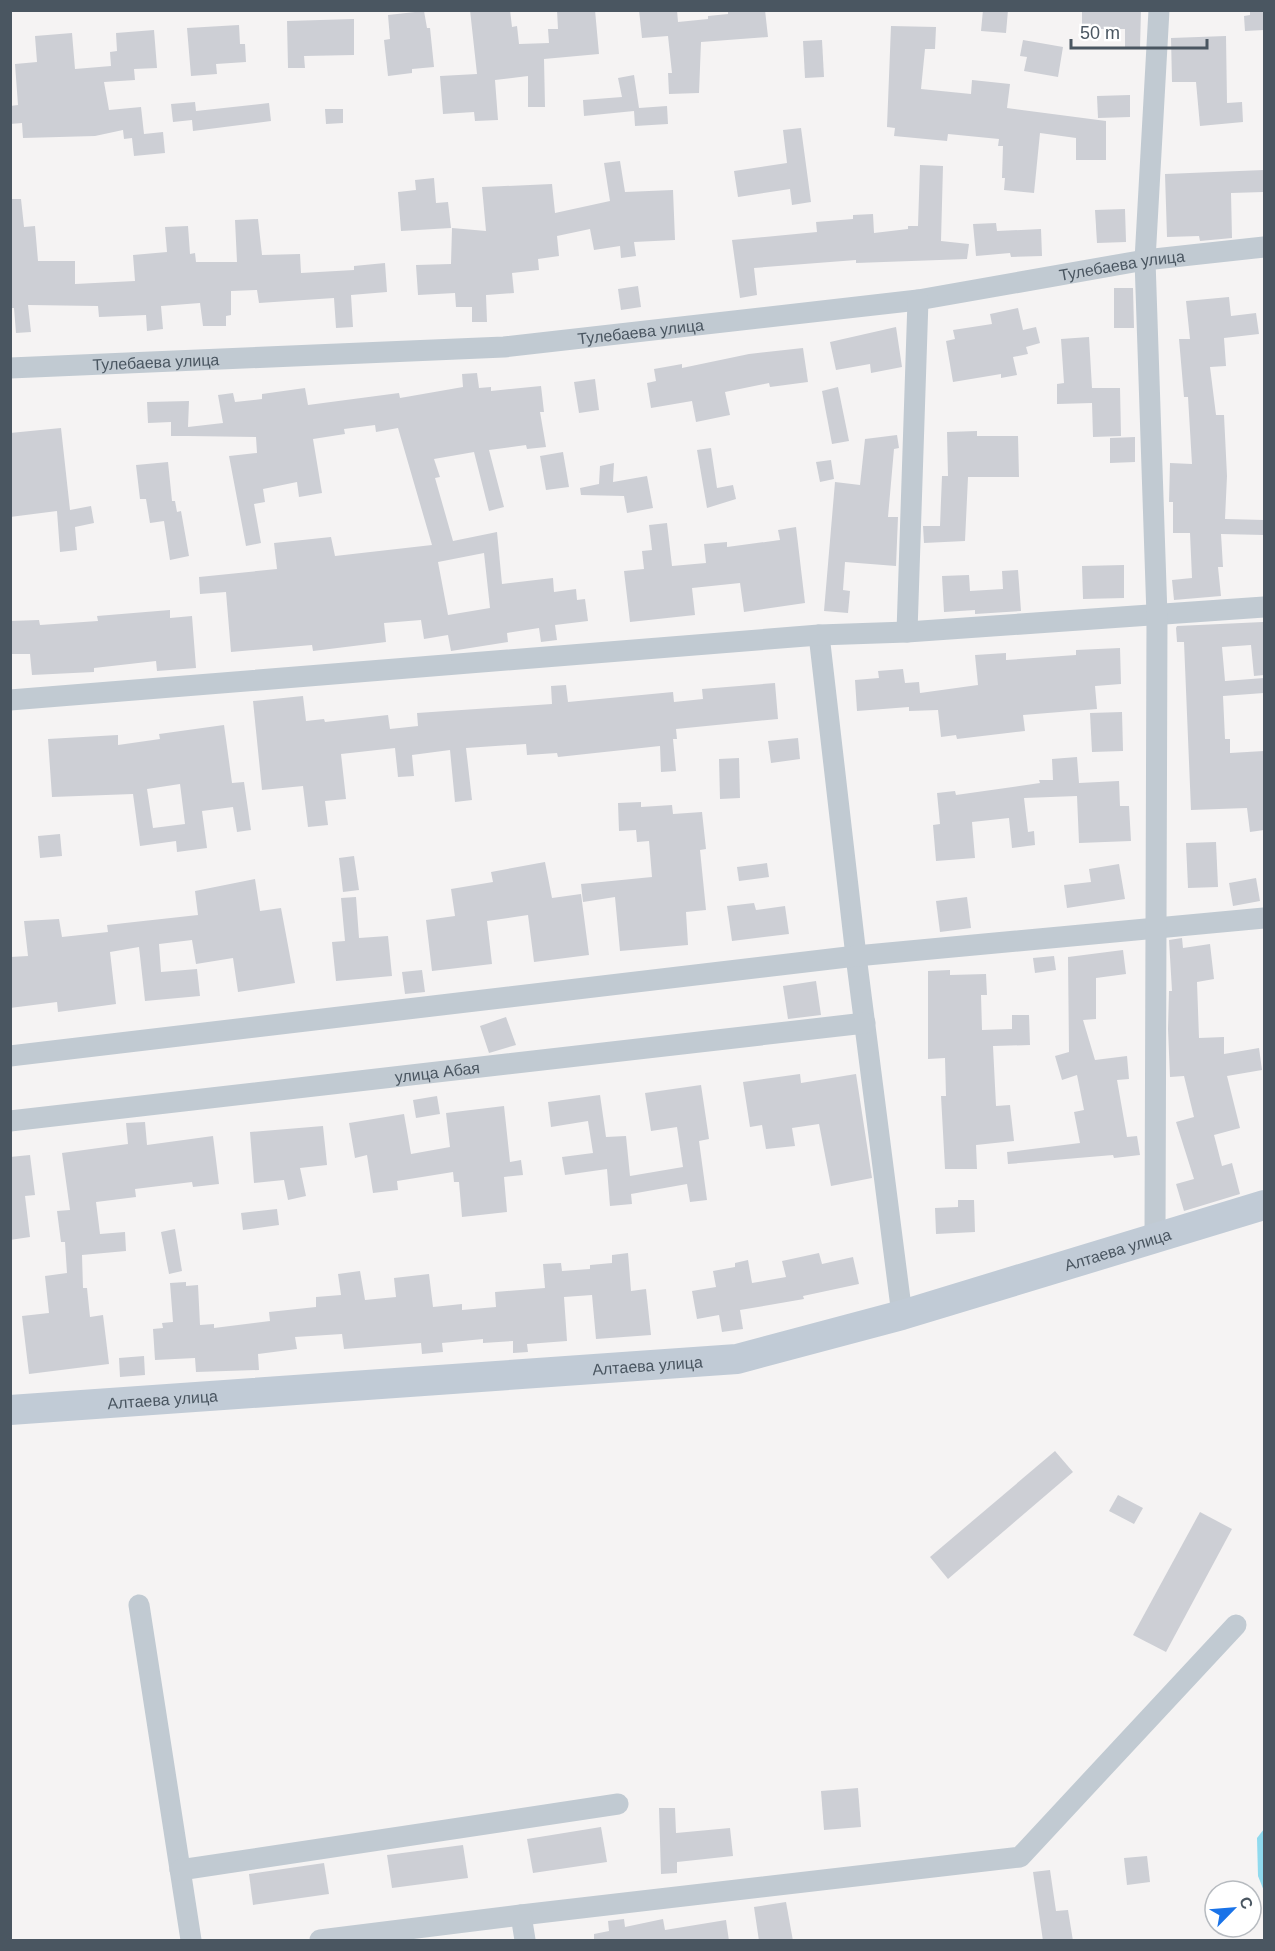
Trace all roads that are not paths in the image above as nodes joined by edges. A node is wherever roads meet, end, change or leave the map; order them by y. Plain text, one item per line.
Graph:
1 (1159, 10) edge
2 (1264, 247) edge
3 (1145, 260) junction
4 (918, 300) junction
5 (10, 368) edge
6 (1264, 607) edge
7 (1157, 616) junction
8 (907, 632) junction
9 (819, 635) junction
10 (10, 700) edge
11 (1264, 918) edge
12 (1156, 927) junction
13 (856, 956) junction
14 (865, 1023) junction
15 (10, 1056) edge
16 (10, 1121) edge
17 (1264, 1205) edge
18 (1155, 1236) junction
19 (902, 1315) junction
20 (10, 1410) edge
21 (139, 1605) dead end
22 (1236, 1625) dead end
23 (618, 1804) dead end
24 (180, 1870) junction
25 (521, 1915) junction
26 (191, 1941) edge
27 (320, 1941) edge
28 (525, 1941) edge

1 - 3 street
2 - 3 street, Тулебаева улица
3 - 4 street, Тулебаева улица
3 - 7 street
4 - 5 street, Тулебаева улица
4 - 8 street
6 - 7 street
7 - 8 street
7 - 12 street
8 - 9 street
9 - 10 street
9 - 13 street
11 - 12 street
12 - 13 street
12 - 18 street
13 - 14 street
13 - 15 street
14 - 16 street, улица Абая
14 - 19 street
17 - 18 main road, Алтаева улица
18 - 19 main road, Алтаева улица
19 - 20 main road, Алтаева улица
21 - 24 street
22 - 25 street
23 - 24 street
24 - 26 street
25 - 27 street
25 - 28 street

